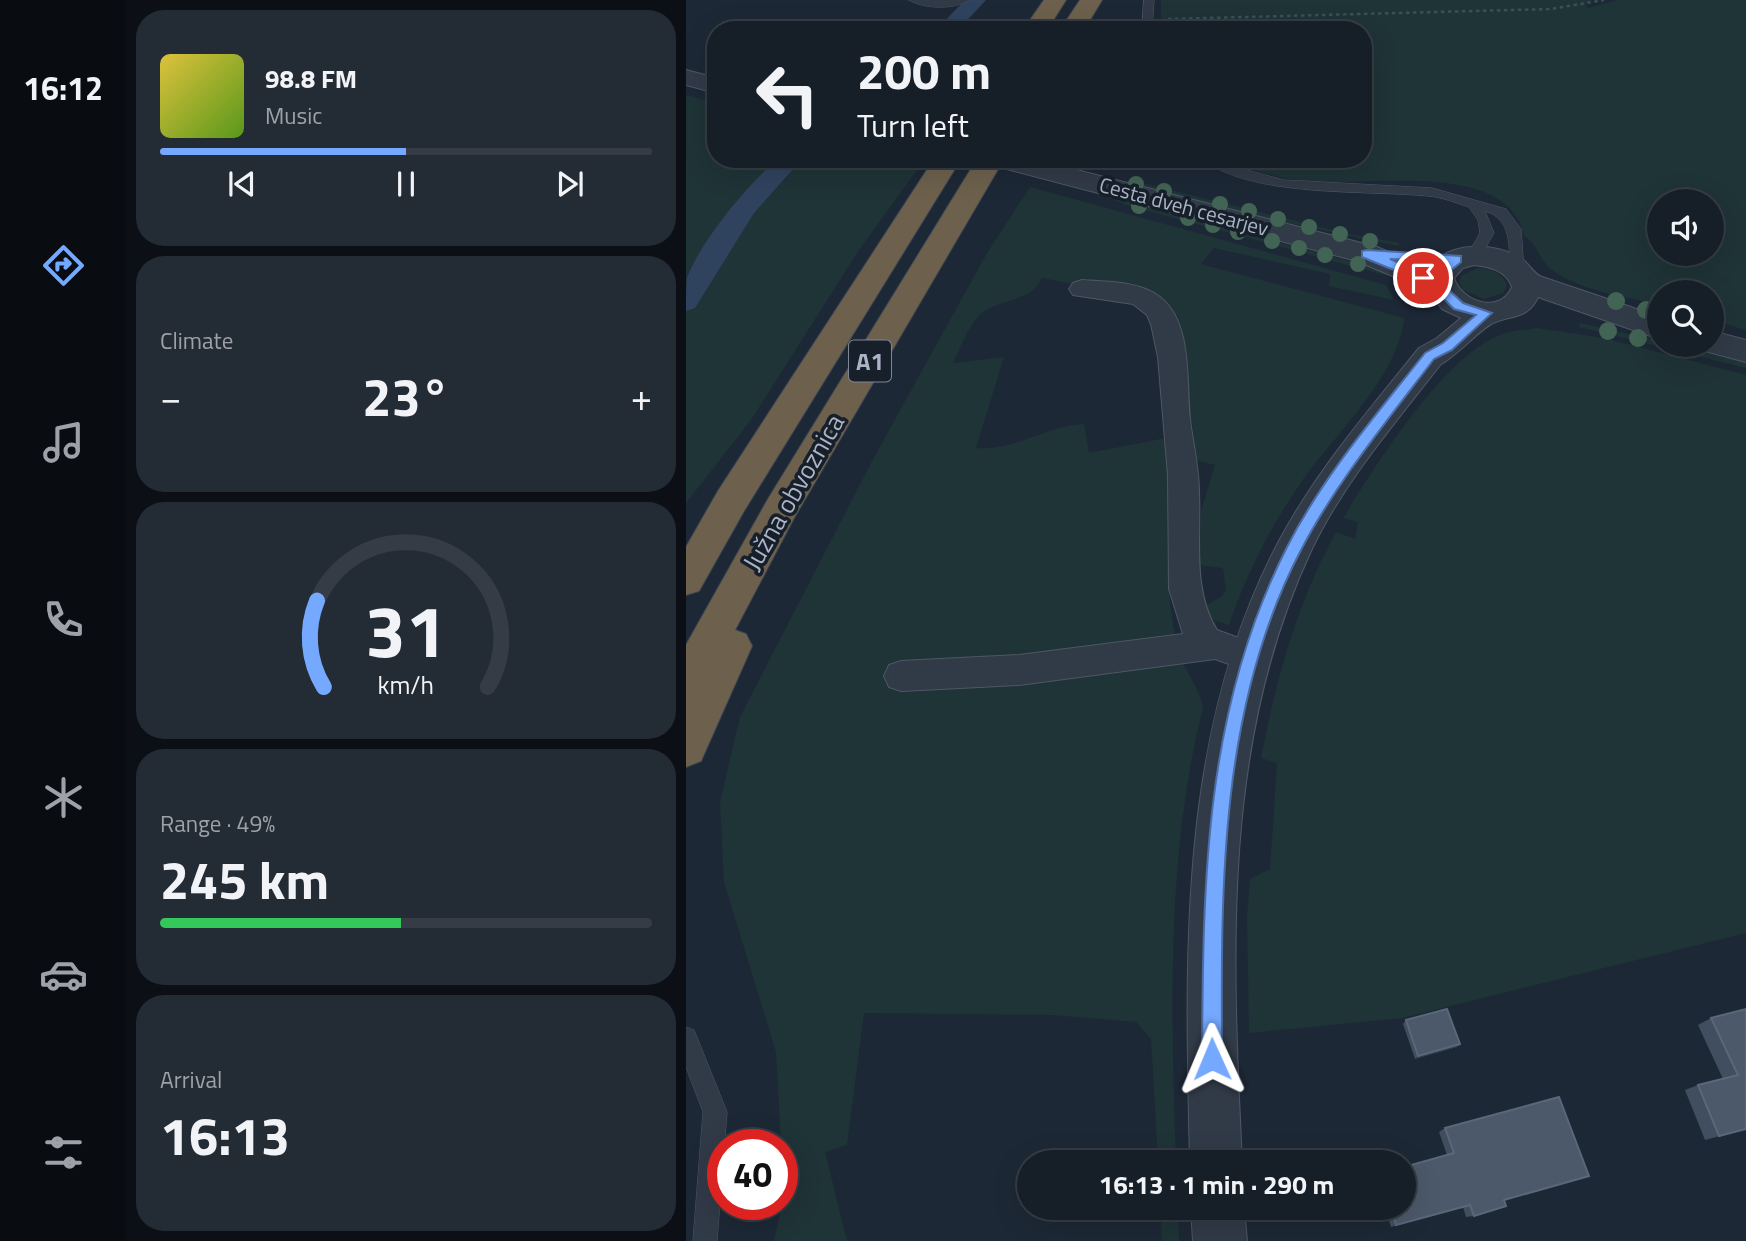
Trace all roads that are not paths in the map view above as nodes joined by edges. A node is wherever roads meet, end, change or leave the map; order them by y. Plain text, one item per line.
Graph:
1 (914, 0) edge
2 (964, 0) edge
3 (1055, 0) edge
4 (1091, 0) edge
5 (1149, 0) edge
6 (1041, 21) edge
7 (1078, 21) edge
8 (1147, 21) edge
9 (686, 77) edge
10 (707, 83) edge
11 (942, 168) edge
12 (986, 168) edge
13 (1036, 168) edge
14 (1230, 168) edge
15 (1474, 204) junction
16 (1367, 254) junction
17 (1466, 257) junction
18 (1520, 286) junction
19 (1082, 289) dead end
20 (1443, 290) junction
21 (1486, 313) junction
22 (1647, 325) edge
23 (1724, 345) edge
24 (1746, 351) edge
25 (1430, 356) junction
26 (728, 508) junction
27 (686, 550) edge
28 (750, 564) junction
29 (686, 580) edge
30 (1232, 651) junction
31 (901, 676) dead end
32 (686, 683) edge
33 (686, 748) edge
34 (686, 1038) edge
35 (1216, 1150) edge
36 (1219, 1220) edge
37 (705, 1241) edge
38 (1220, 1241) edge

1 - 2 lane
3 - 6 highway
4 - 7 highway
5 - 8 lane
9 - 10 street
11 - 26 highway, Južna obvoznica / A1
12 - 28 highway, Južna obvoznica / A1
13 - 16 street, Cesta dveh cesarjev
14 - 15 lane
15 - 17 lane
15 - 18 lane
16 - 17 street, Cesta dveh cesarjev
16 - 20 street, Cesta dveh cesarjev
17 - 18 street
17 - 20 street
18 - 21 street
18 - 22 street
19 - 30 street
20 - 21 street
20 - 25 street
21 - 25 street
23 - 24 street
25 - 30 street
26 - 27 highway
26 - 29 highway, Južna obvoznica / A1
28 - 32 highway, Južna obvoznica / A1
28 - 33 highway
30 - 31 street
30 - 35 street
34 - 37 lane
36 - 38 street

